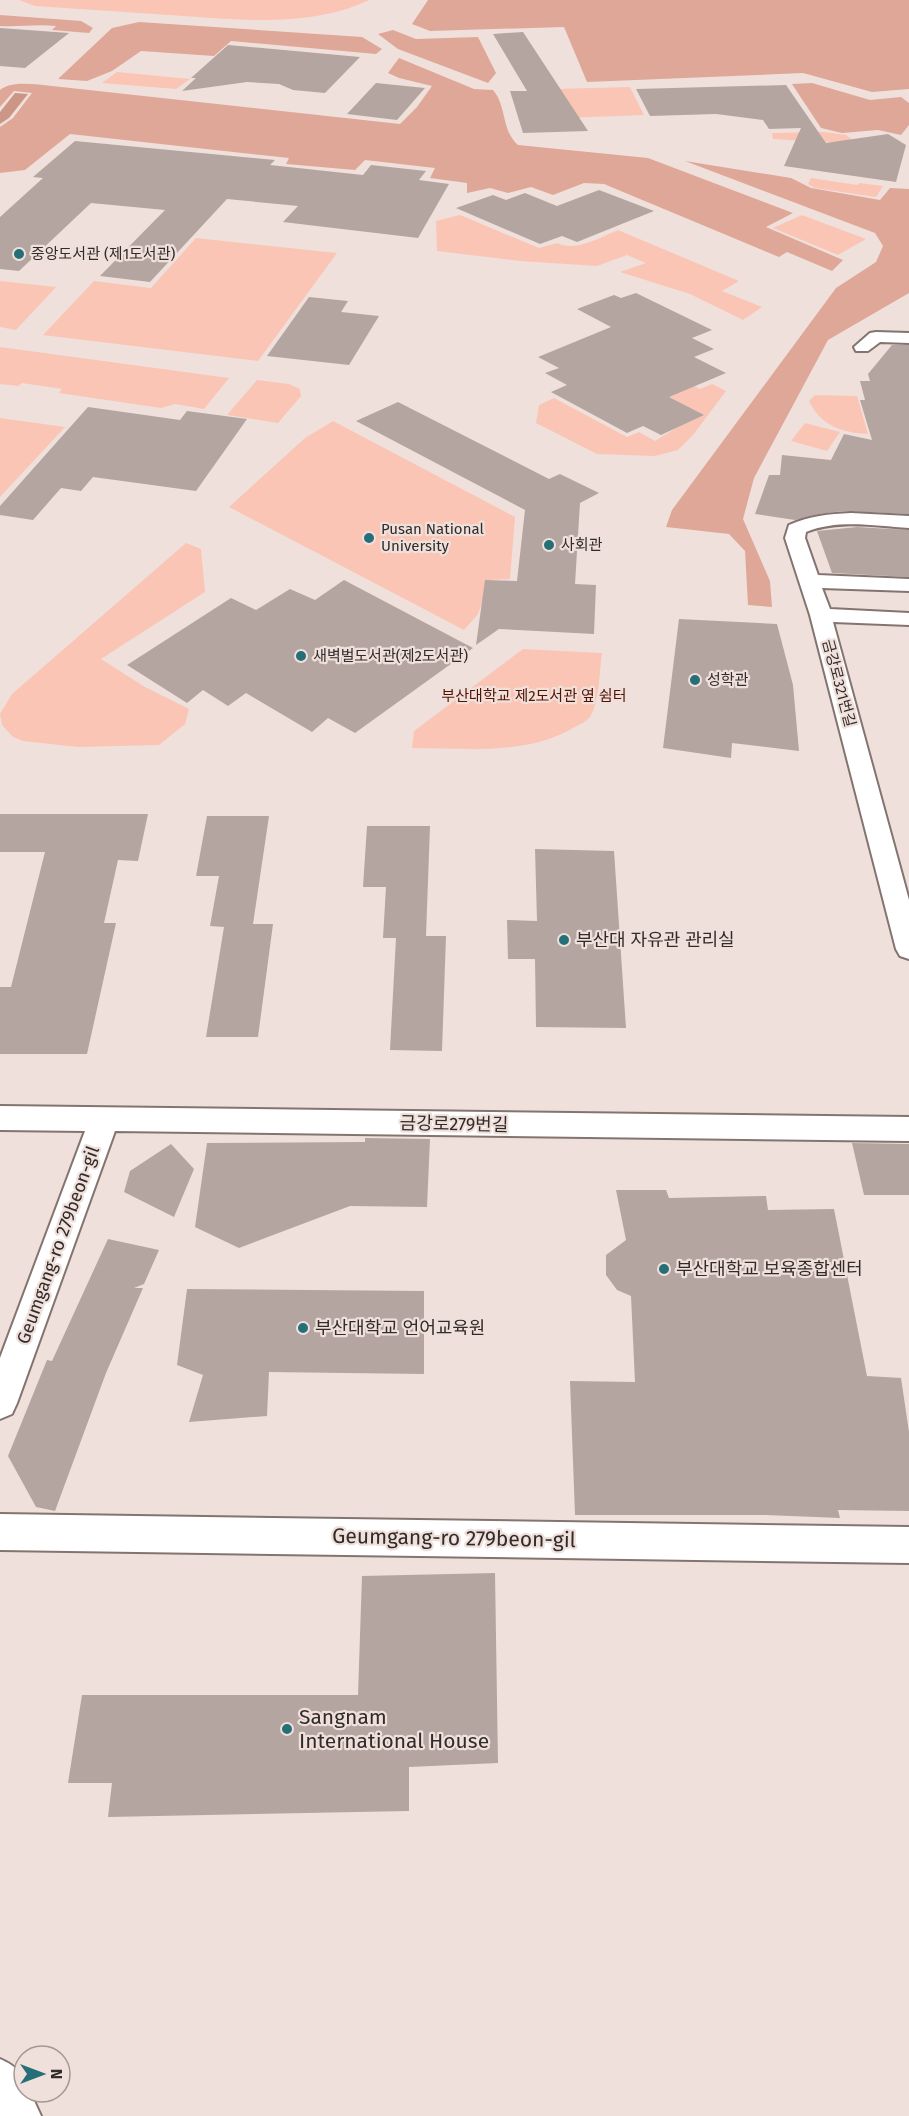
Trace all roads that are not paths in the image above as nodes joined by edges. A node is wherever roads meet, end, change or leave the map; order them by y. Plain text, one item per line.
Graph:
1 (909, 338) edge
2 (862, 347) dead end
3 (909, 522) edge
4 (810, 581) junction
5 (909, 585) edge
6 (821, 615) junction
7 (909, 620) edge
8 (908, 941) edge
9 (0, 1118) edge
10 (104, 1120) junction
11 (909, 1129) edge
12 (0, 1403) edge
13 (0, 1532) edge
14 (909, 1545) edge
15 (0, 2082) edge
16 (18, 2116) edge

1 - 2 street
3 - 4 street, 금강로321번길
4 - 5 street
4 - 6 street, 금강로321번길
6 - 7 street
6 - 8 street, 금강로321번길
9 - 10 street, 금강로279번길
10 - 11 street, 금강로279번길
10 - 12 street, Geumgang-ro 279beon-gil
13 - 14 street, Geumgang-ro 279beon-gil
15 - 16 street

